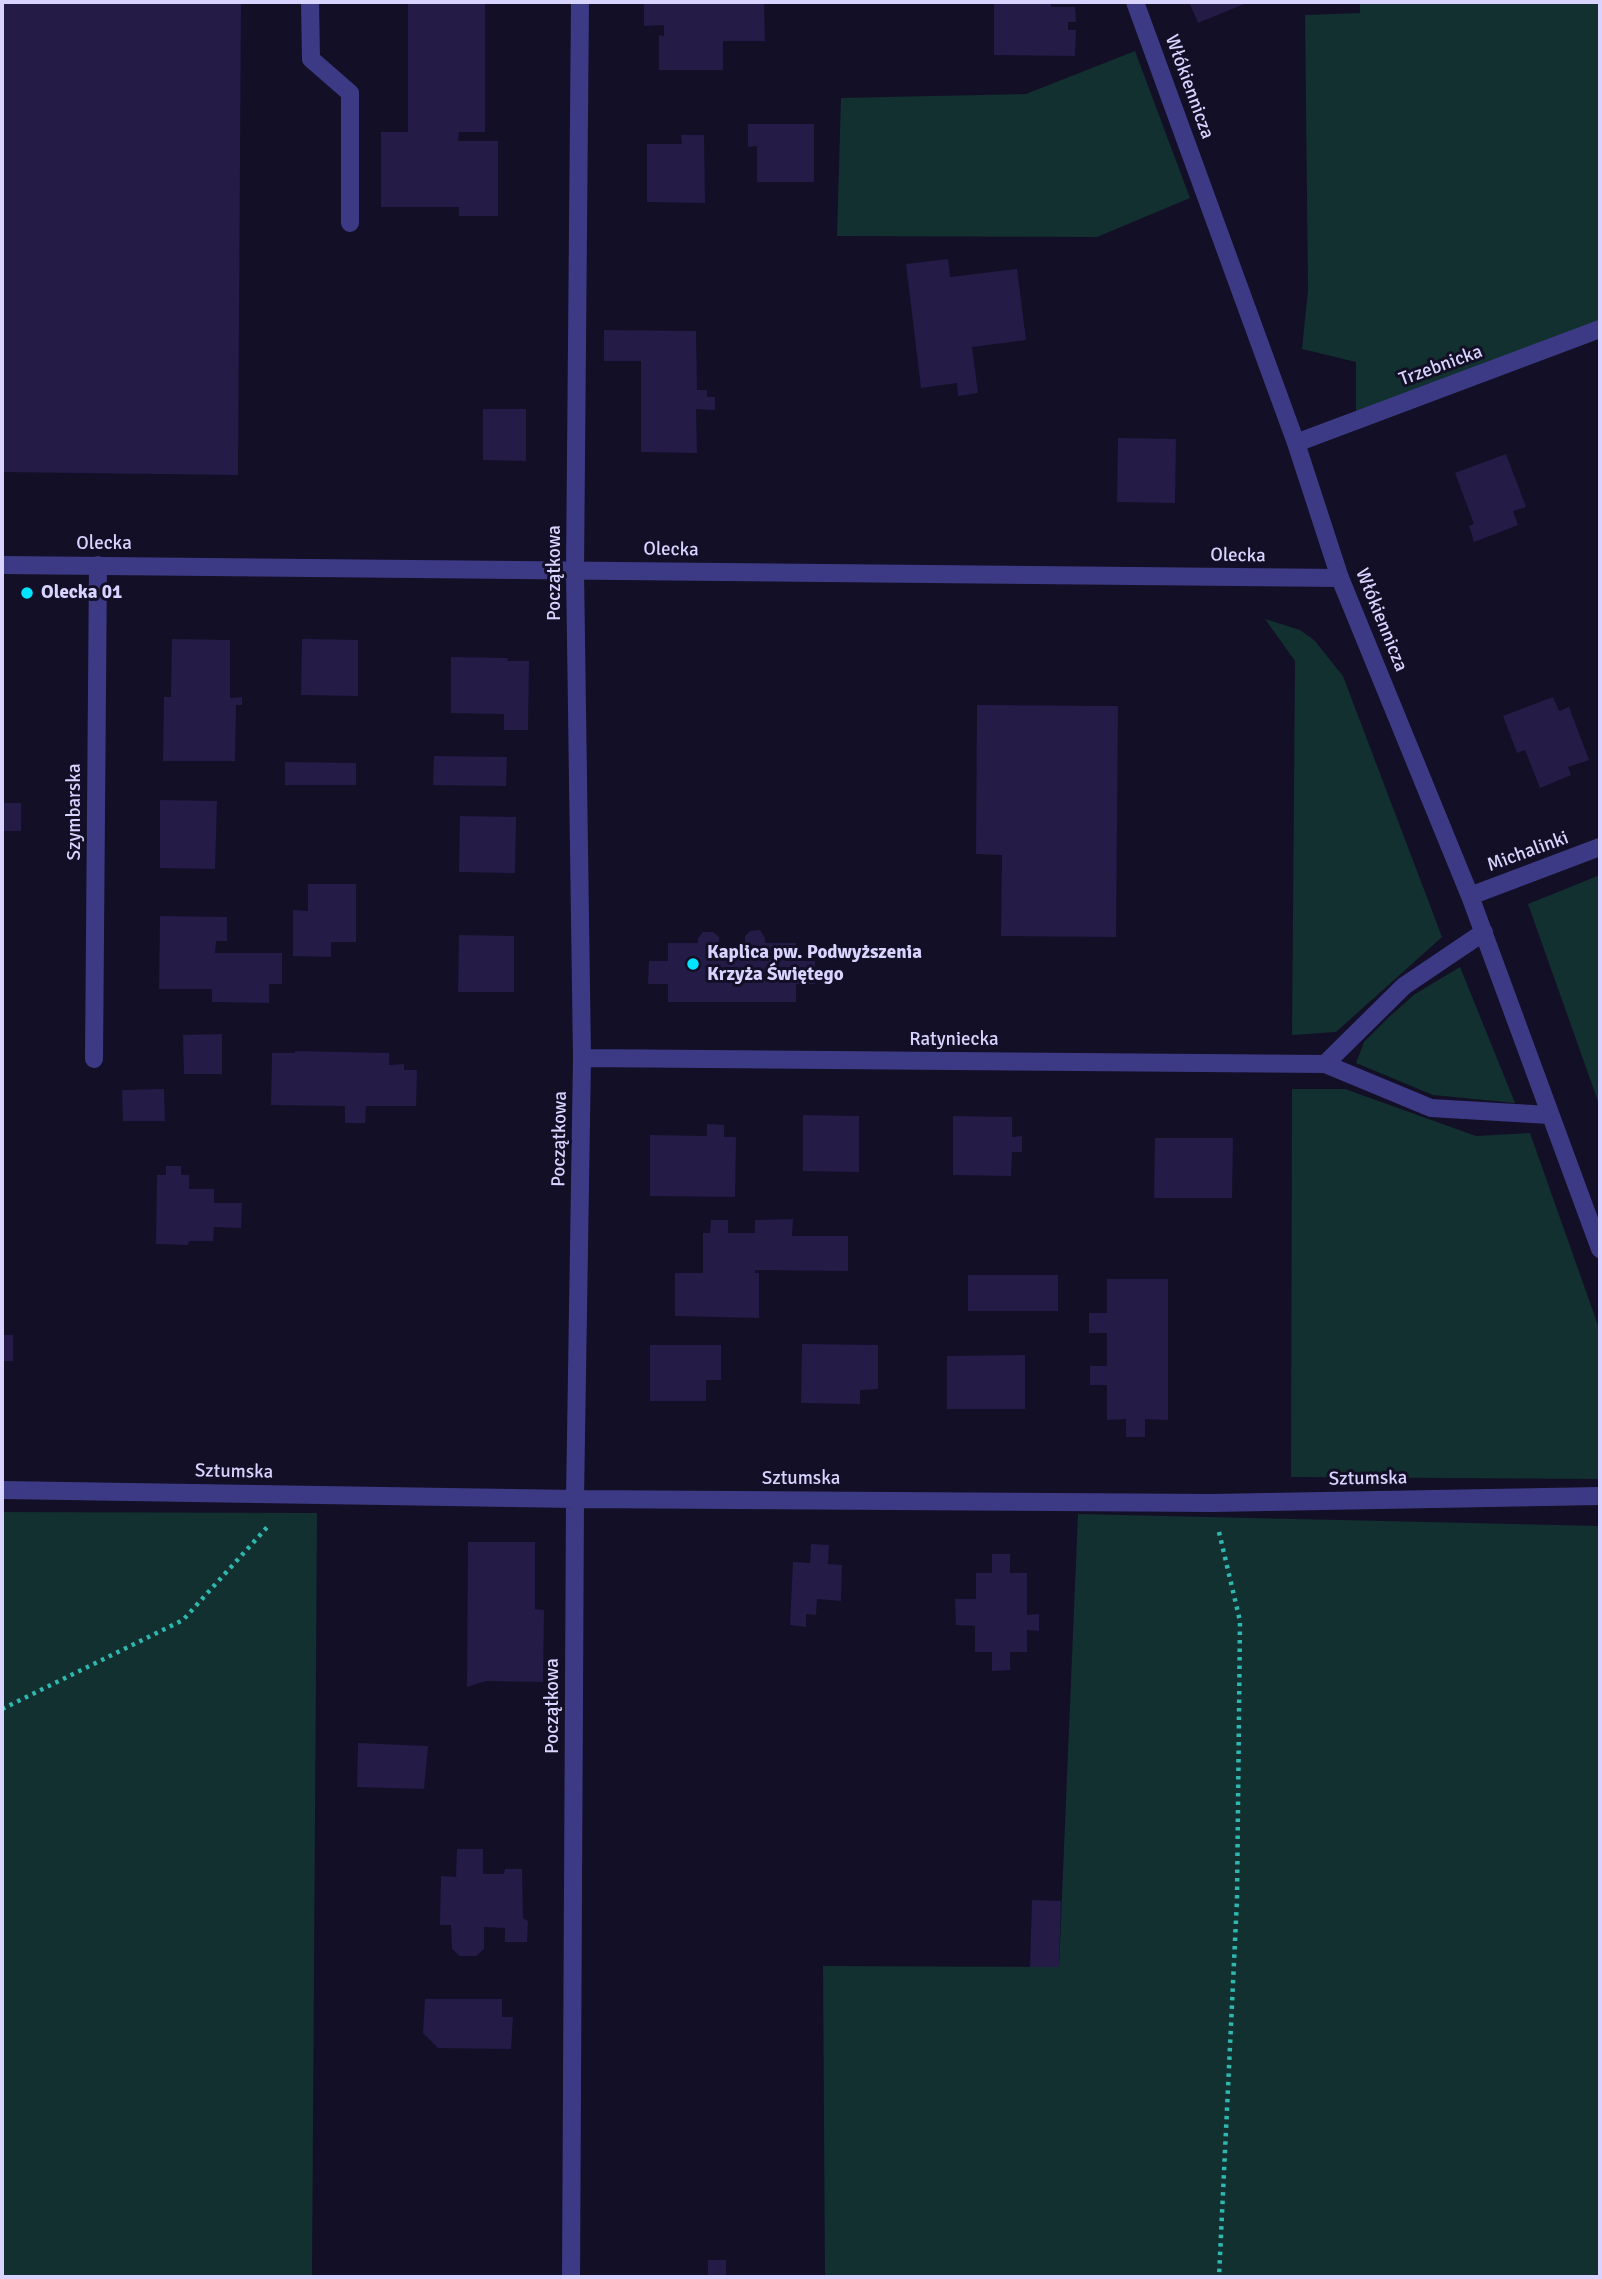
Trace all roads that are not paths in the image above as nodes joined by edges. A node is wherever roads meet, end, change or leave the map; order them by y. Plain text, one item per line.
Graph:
1 (310, 2) edge
2 (580, 2) edge
3 (1135, 2) edge
4 (350, 223) dead end
5 (1600, 329) edge
6 (1296, 443) junction
7 (2, 565) edge
8 (98, 565) junction
9 (575, 570) junction
10 (1340, 578) junction
11 (1600, 847) edge
12 (1470, 896) junction
13 (1483, 932) junction
14 (582, 1058) junction
15 (94, 1059) dead end
16 (1325, 1064) junction
17 (1549, 1115) junction
18 (1600, 1249) edge
19 (2, 1490) edge
20 (1600, 1496) edge
21 (575, 1499) junction
22 (570, 2277) edge

1 - 4 street
2 - 9 street, Początkowa
3 - 6 street, Włókiennicza
5 - 6 street, Trzebnicka
6 - 10 street, Włókiennicza
7 - 8 street, Olecka
8 - 9 street, Olecka
8 - 15 street, Szymbarska
9 - 10 street, Olecka
9 - 14 street, Początkowa
10 - 12 street, Włókiennicza
11 - 12 street, Michalinki
12 - 13 street, Włókiennicza
13 - 16 street
13 - 17 street, Włókiennicza
14 - 16 street, Ratyniecka
14 - 21 street, Początkowa
16 - 17 street, Ratyniecka
17 - 18 street, Włókiennicza
19 - 21 street, Sztumska
20 - 21 street, Sztumska
21 - 22 street, Początkowa

